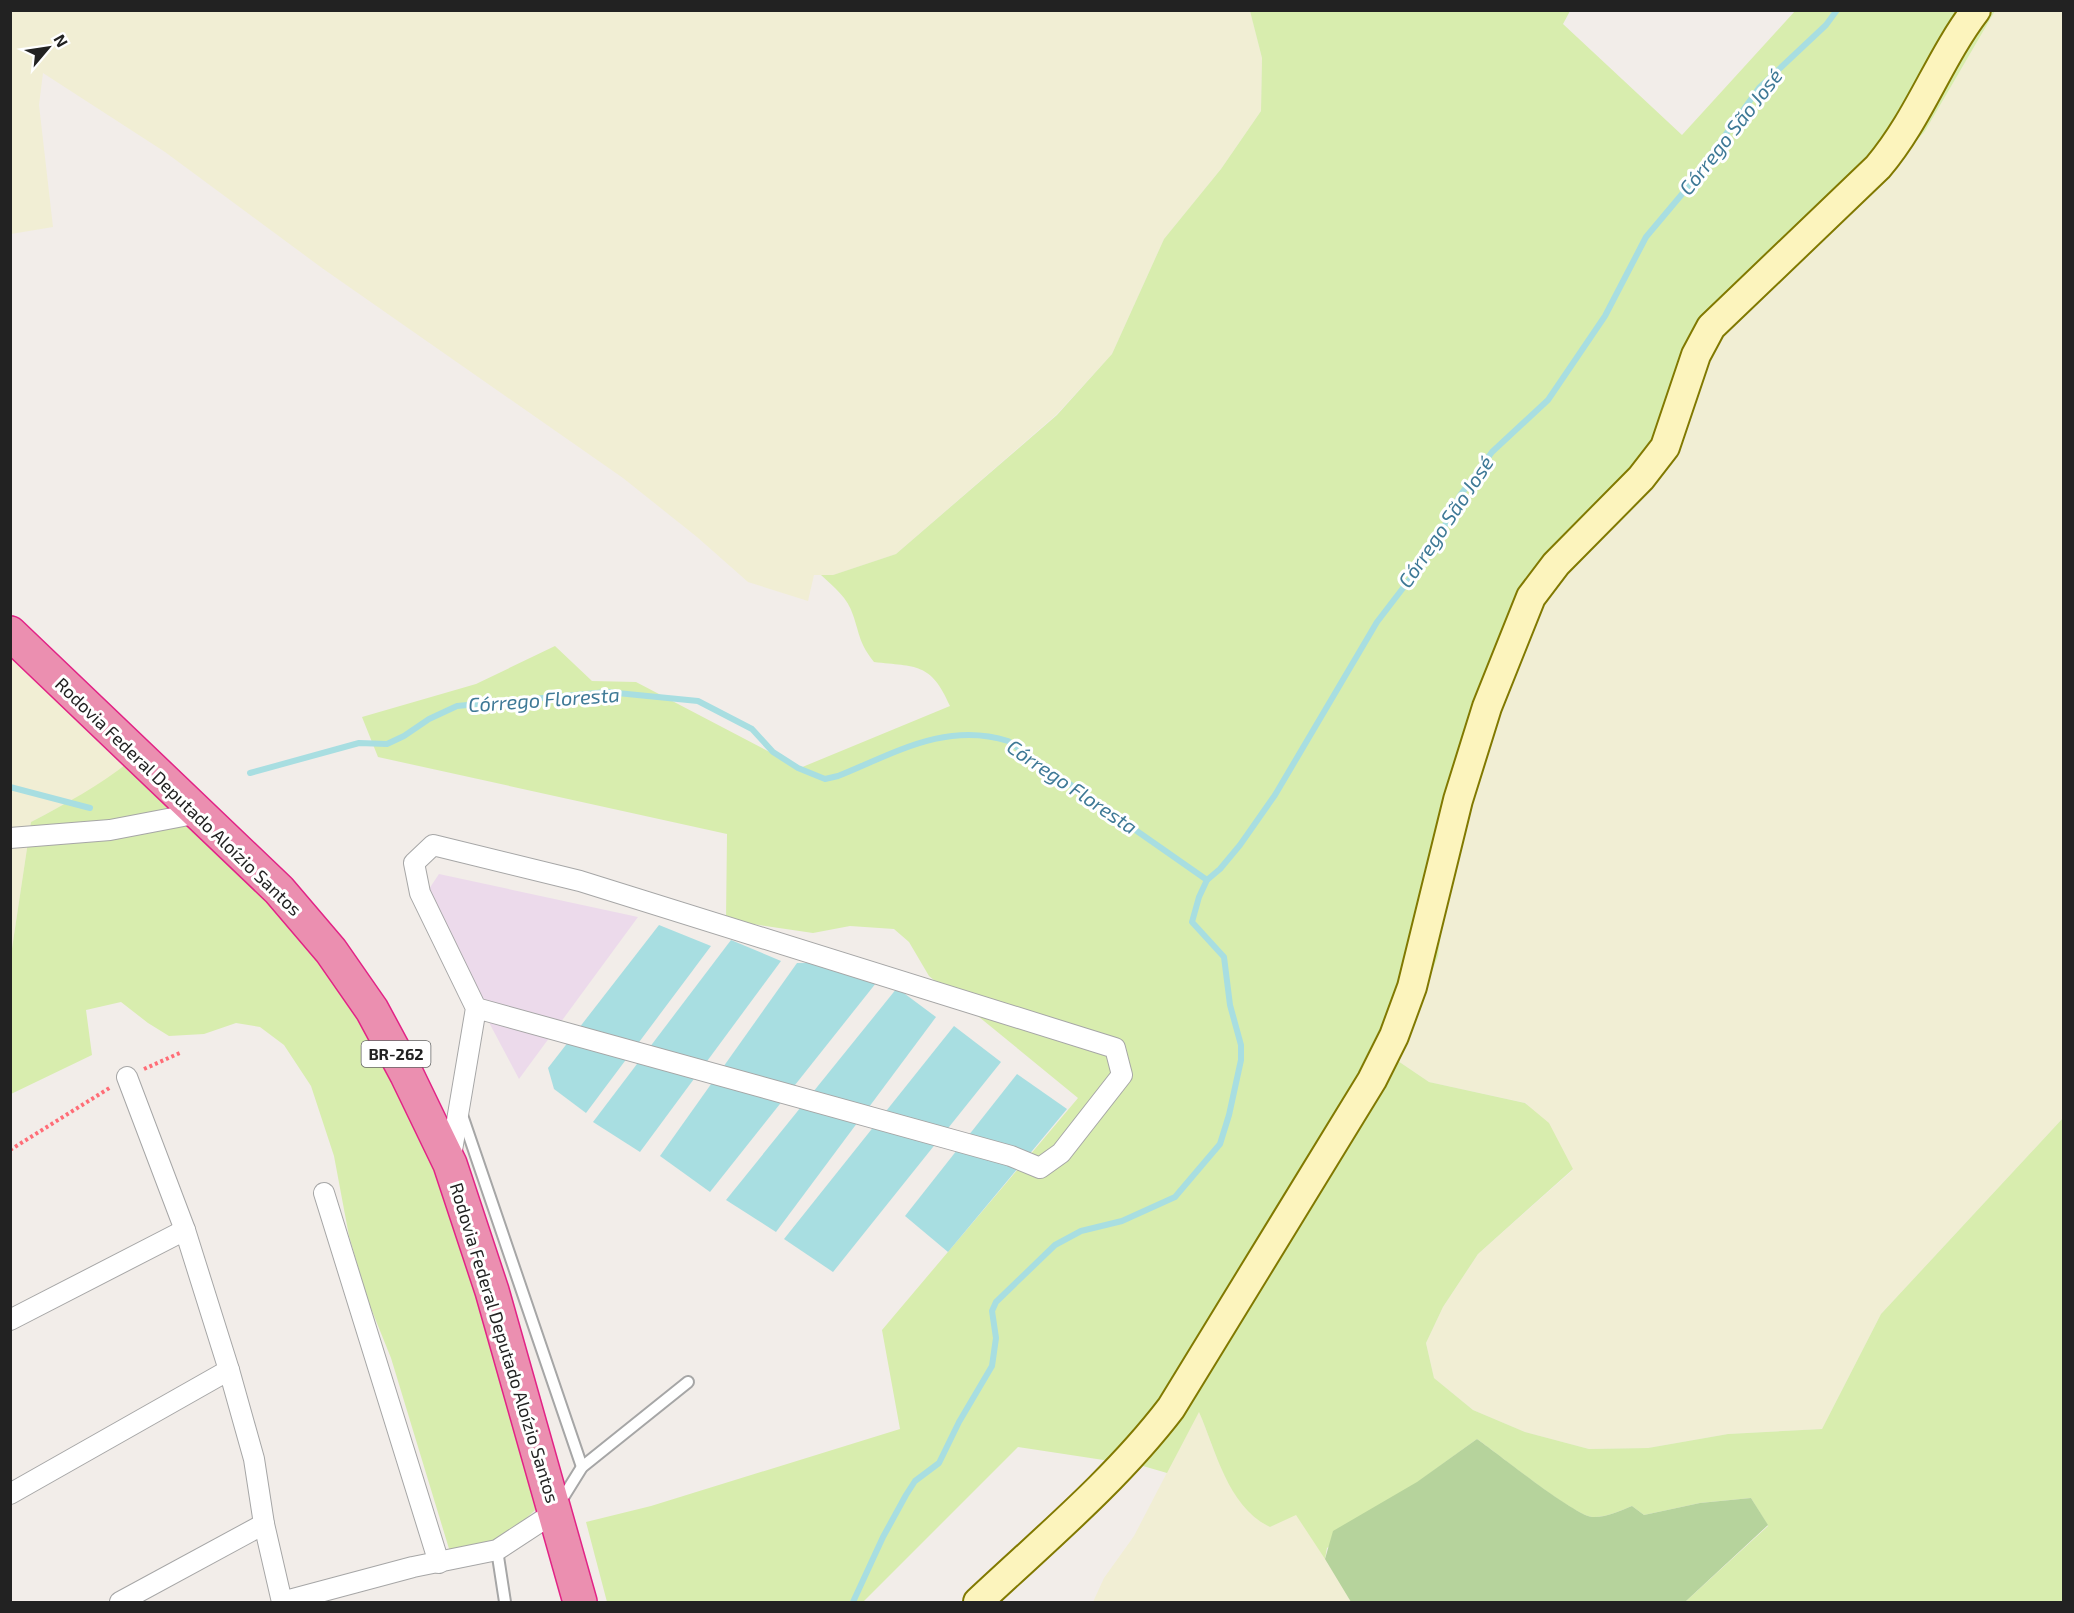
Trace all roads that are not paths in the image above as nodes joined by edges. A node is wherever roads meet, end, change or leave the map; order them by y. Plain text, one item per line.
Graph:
1 (1976, 10) edge
2 (10, 633) edge
3 (199, 813) junction
4 (10, 838) edge
5 (476, 1008) junction
6 (127, 1077) road end
7 (460, 1109) junction
8 (450, 1164) junction
9 (324, 1193) dead end
10 (185, 1230) junction
11 (10, 1320) edge
12 (229, 1370) junction
13 (688, 1382) dead end
14 (582, 1467) junction
15 (10, 1494) edge
16 (555, 1512) junction
17 (264, 1524) junction
18 (497, 1550) junction
19 (439, 1563) junction
20 (120, 1602) edge
21 (282, 1602) edge
22 (505, 1602) edge
23 (580, 1602) edge
24 (978, 1602) edge

1 - 24 street
2 - 3 highway, Rodovia Federal Deputado Aloízio Santos / BR-262
3 - 4 street
3 - 8 highway, Rodovia Federal Deputado Aloízio Santos / BR-262
5 - 5 street
5 - 7 street
6 - 10 street
7 - 8 street
7 - 14 lane
8 - 16 highway, Rodovia Federal Deputado Aloízio Santos / BR-262
9 - 19 street
10 - 11 street
10 - 12 street
12 - 15 street
12 - 17 street
13 - 14 lane
14 - 16 lane
16 - 18 street
16 - 23 highway, Rodovia Federal Deputado Aloízio Santos / BR-262
17 - 20 street
17 - 21 street
18 - 19 street
18 - 22 lane
19 - 21 street

